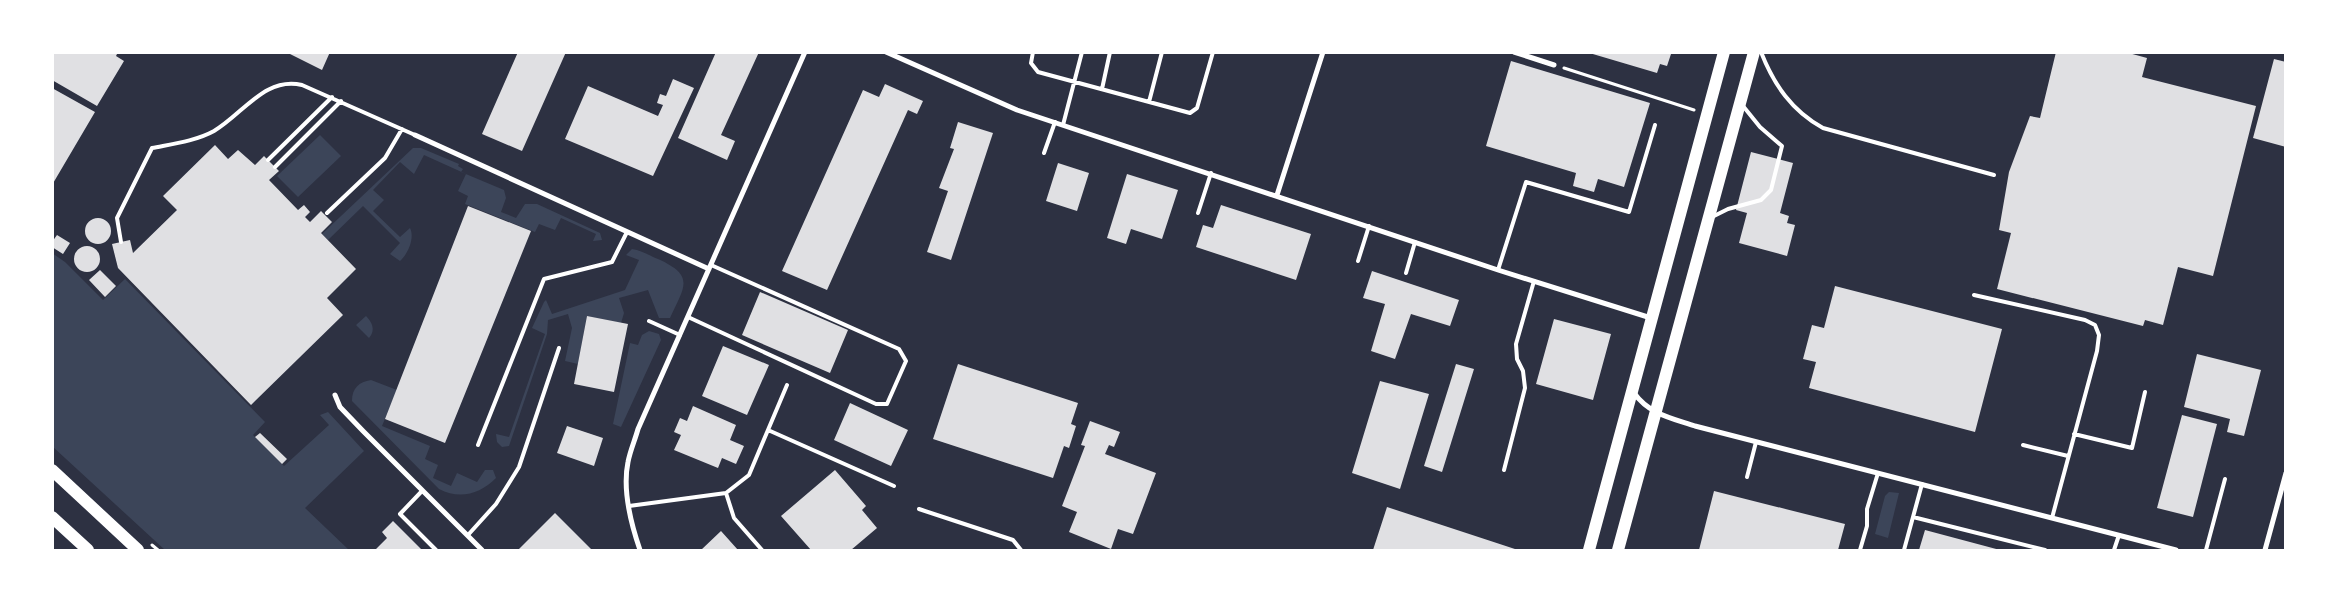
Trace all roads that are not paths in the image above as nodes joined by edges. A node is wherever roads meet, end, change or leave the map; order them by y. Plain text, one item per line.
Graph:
1 (805, 52) edge
2 (886, 52) edge
3 (1033, 52) edge
4 (1082, 52) edge
5 (1110, 52) edge
6 (1162, 52) edge
7 (1213, 52) edge
8 (1323, 52) edge
9 (1514, 52) edge
10 (1724, 52) edge
11 (1754, 52) edge
12 (1761, 52) edge
13 (1554, 65) road end
14 (1076, 82) junction
15 (1102, 89) junction
16 (332, 96) junction
17 (342, 101) junction
18 (1149, 102) junction
19 (1740, 102) junction
20 (1055, 122) junction
21 (1063, 125) junction
22 (1655, 125) dead end
23 (402, 129) junction
24 (415, 135) joint
25 (1044, 153) dead end
26 (268, 160) dead end
27 (275, 167) dead end
28 (1211, 174) junction
29 (1994, 175) dead end
30 (1277, 195) junction
31 (327, 213) dead end
32 (1198, 213) dead end
33 (1708, 218) junction
34 (1369, 226) junction
35 (627, 232) junction
36 (121, 242) dead end
37 (1415, 242) junction
38 (1358, 261) dead end
39 (710, 267) junction
40 (1498, 270) junction
41 (1406, 273) dead end
42 (1534, 281) junction
43 (1974, 295) dead end
44 (688, 317) junction
45 (1652, 319) junction
46 (649, 321) dead end
47 (680, 335) junction
48 (558, 348) dead end
49 (787, 385) dead end
50 (1632, 390) junction
51 (2145, 392) dead end
52 (335, 395) dead end
53 (1656, 413) junction
54 (768, 430) junction
55 (2074, 434) junction
56 (1756, 442) junction
57 (478, 445) dead end
58 (2023, 445) dead end
59 (2068, 456) junction
60 (52, 470) edge
61 (1504, 470) dead end
62 (1878, 473) junction
63 (2286, 473) edge
64 (1747, 477) dead end
65 (2225, 479) dead end
66 (1922, 484) junction
67 (894, 486) dead end
68 (422, 490) junction
69 (726, 493) junction
70 (629, 506) junction
71 (919, 509) dead end
72 (1914, 516) junction
73 (52, 517) edge
74 (2052, 518) junction
75 (468, 535) junction
76 (2119, 535) junction
77 (88, 550) edge
78 (138, 550) edge
79 (436, 550) edge
80 (482, 550) edge
81 (640, 550) edge
82 (762, 550) edge
83 (1021, 550) edge
84 (1589, 550) edge
85 (1618, 550) edge
86 (1860, 550) edge
87 (1904, 550) edge
88 (2045, 550) edge
89 (2114, 550) edge
90 (2176, 550) edge
91 (2206, 550) edge
92 (2265, 550) edge

1 - 39 street
2 - 20 street
3 - 14 lane
4 - 14 lane
5 - 15 lane
6 - 18 lane
7 - 18 lane
8 - 30 street
9 - 13 street
10 - 45 highway
11 - 19 highway
12 - 29 lane
14 - 15 lane
14 - 21 lane
15 - 18 lane
16 - 17 lane
16 - 26 lane
16 - 36 lane
17 - 23 lane
17 - 27 lane
19 - 33 highway
19 - 33 lane
20 - 21 street
20 - 25 lane
21 - 28 street
22 - 40 lane
23 - 24 lane
23 - 31 lane
24 - 35 street
28 - 30 street
28 - 32 lane
30 - 34 street
33 - 53 highway
34 - 37 street
34 - 38 lane
35 - 39 street
35 - 57 lane
37 - 40 street
37 - 41 lane
39 - 44 street
39 - 44 lane
40 - 42 street
42 - 45 street
42 - 61 lane
43 - 55 lane
44 - 47 street
45 - 50 highway
46 - 47 lane
47 - 70 street
48 - 75 lane
49 - 54 lane
50 - 53 street
50 - 84 highway
51 - 55 lane
52 - 68 street
53 - 56 street
53 - 85 highway
54 - 67 lane
54 - 69 lane
55 - 59 lane
56 - 62 street
56 - 64 lane
58 - 59 lane
59 - 74 lane
60 - 78 highway
62 - 66 street
62 - 86 lane
63 - 92 street
65 - 91 lane
66 - 72 lane
66 - 74 street
68 - 75 street
68 - 79 lane
69 - 70 lane
69 - 82 lane
70 - 81 street
71 - 83 lane
72 - 87 lane
72 - 88 lane
73 - 77 highway
74 - 76 street
75 - 80 street
76 - 89 lane
76 - 90 street

